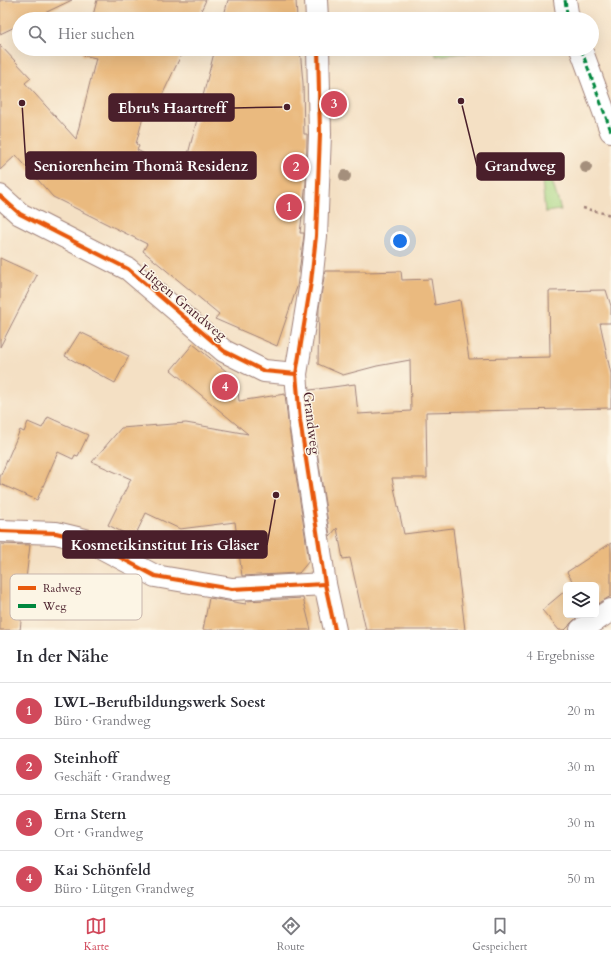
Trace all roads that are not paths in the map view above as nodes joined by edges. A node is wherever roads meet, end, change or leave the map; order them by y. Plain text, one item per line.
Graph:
1 (316, 0) edge
2 (566, 0) edge
3 (317, 12) edge
4 (567, 12) edge
5 (318, 56) edge
6 (583, 56) edge
7 (611, 131) edge
8 (0, 196) edge
9 (296, 374) junction
10 (0, 531) edge
11 (324, 584) junction
12 (611, 610) edge
13 (336, 630) edge
14 (581, 630) edge

1 - 3 street
2 - 4 street
5 - 9 street, Grandweg
6 - 7 street
8 - 9 street, Lütgen Grandweg
9 - 11 street, Grandweg
10 - 11 street
11 - 13 street, Grandweg
12 - 14 street

